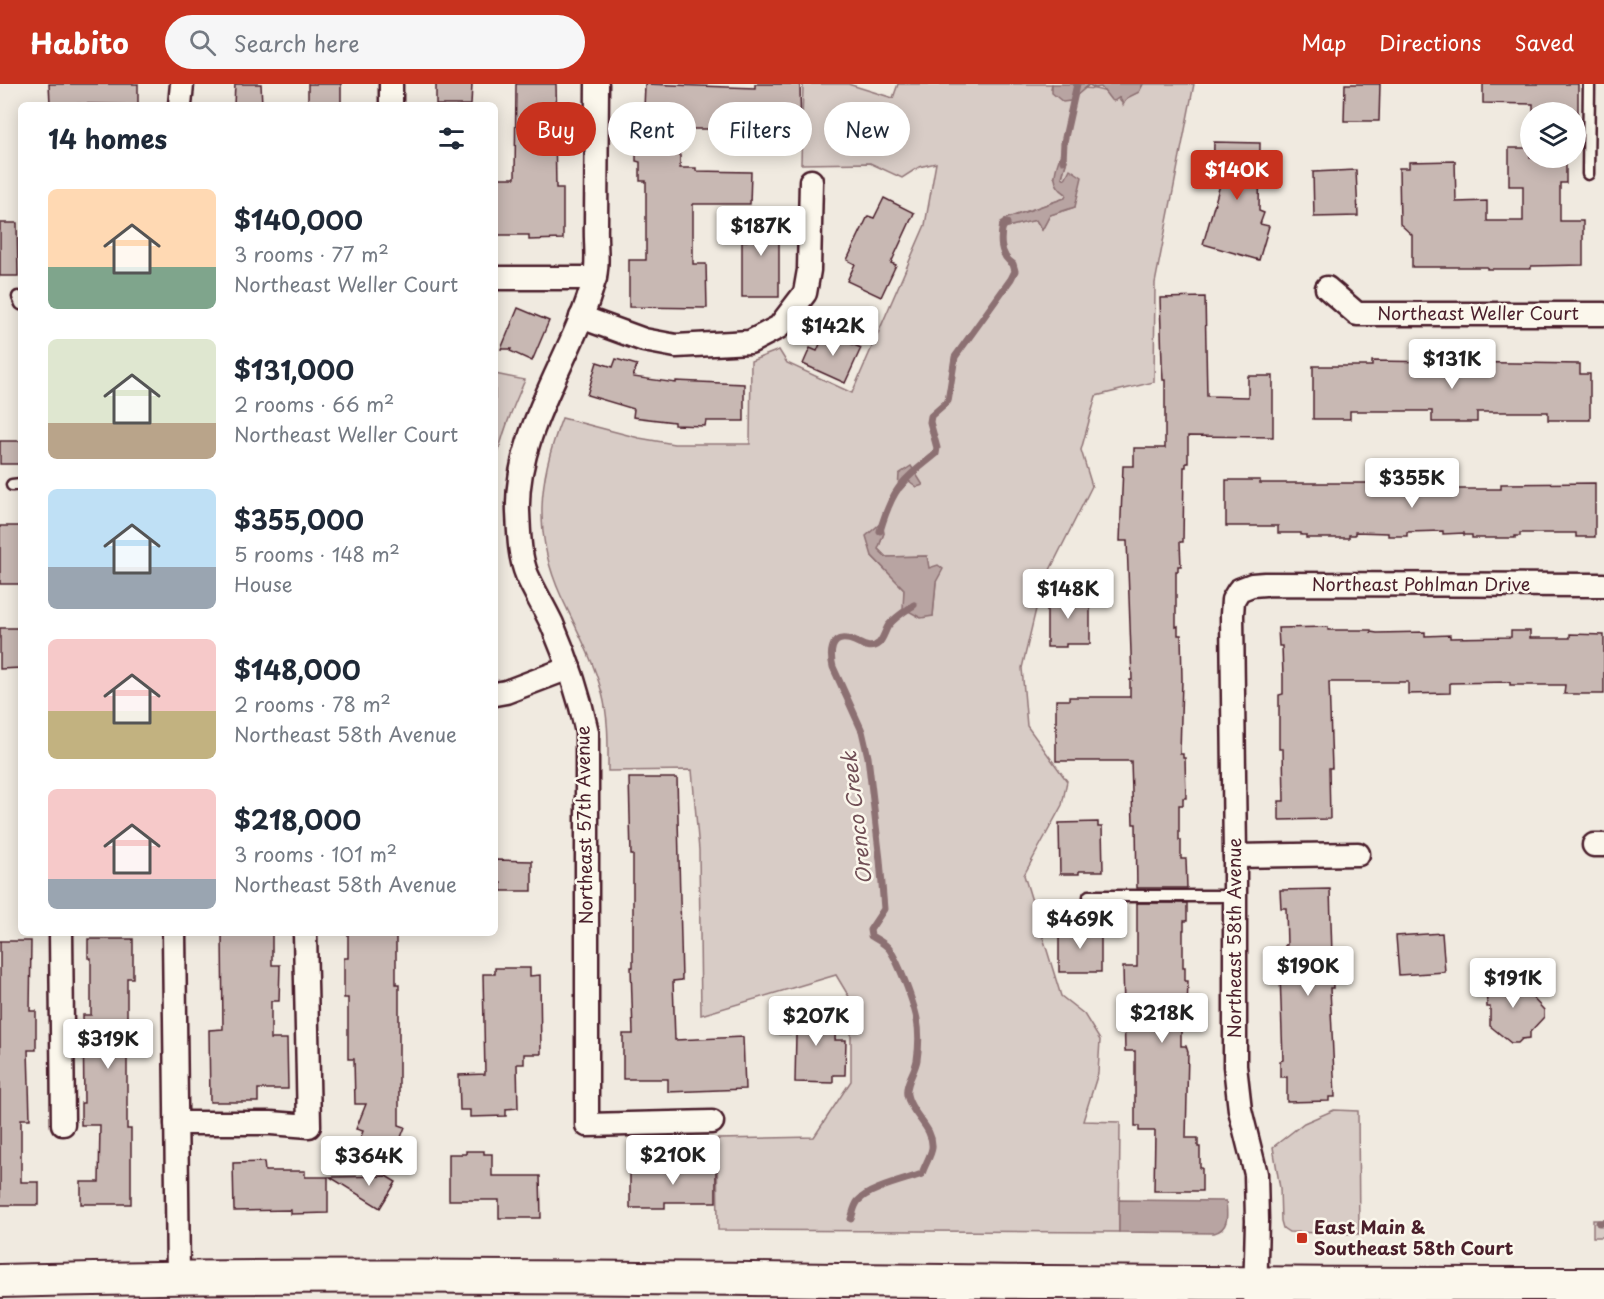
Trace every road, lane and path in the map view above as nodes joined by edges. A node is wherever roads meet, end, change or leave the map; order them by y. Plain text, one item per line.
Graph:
1 (182, 84) edge
2 (391, 84) edge
3 (597, 84) edge
4 (1589, 84) edge
5 (180, 102) edge
6 (391, 102) edge
7 (1588, 174) dead end
8 (811, 181) dead end
9 (498, 278) edge
10 (595, 278) junction
11 (1327, 288) dead end
12 (1604, 314) edge
13 (581, 317) junction
14 (1604, 585) edge
15 (1239, 590) joint
16 (569, 668) junction
17 (498, 694) edge
18 (1358, 854) dead end
19 (1235, 856) junction
20 (1089, 896) dead end
21 (1235, 896) junction
22 (62, 936) edge
23 (174, 936) edge
24 (305, 936) edge
25 (712, 1122) dead end
26 (176, 1123) junction
27 (63, 1124) dead end
28 (178, 1276) junction
29 (0, 1281) edge
30 (1604, 1284) edge
31 (1255, 1292) edge

1 - 5 street
2 - 6 street
3 - 10 street, Northeast 57th Avenue
4 - 7 lane
8 - 13 street
9 - 10 street
10 - 13 street, Northeast 57th Avenue
11 - 12 street, Northeast Weller Court
13 - 16 street, Northeast 57th Avenue
14 - 15 street, Northeast Pohlman Drive
15 - 19 street, Northeast 58th Avenue
16 - 17 street
16 - 25 street, Northeast 57th Avenue
18 - 19 street
19 - 21 street, Northeast 58th Avenue
20 - 21 lane
21 - 31 street, Northeast 58th Avenue
22 - 27 street
23 - 26 street
24 - 26 street
26 - 28 street
28 - 29 main road
28 - 31 main road
30 - 31 main road

